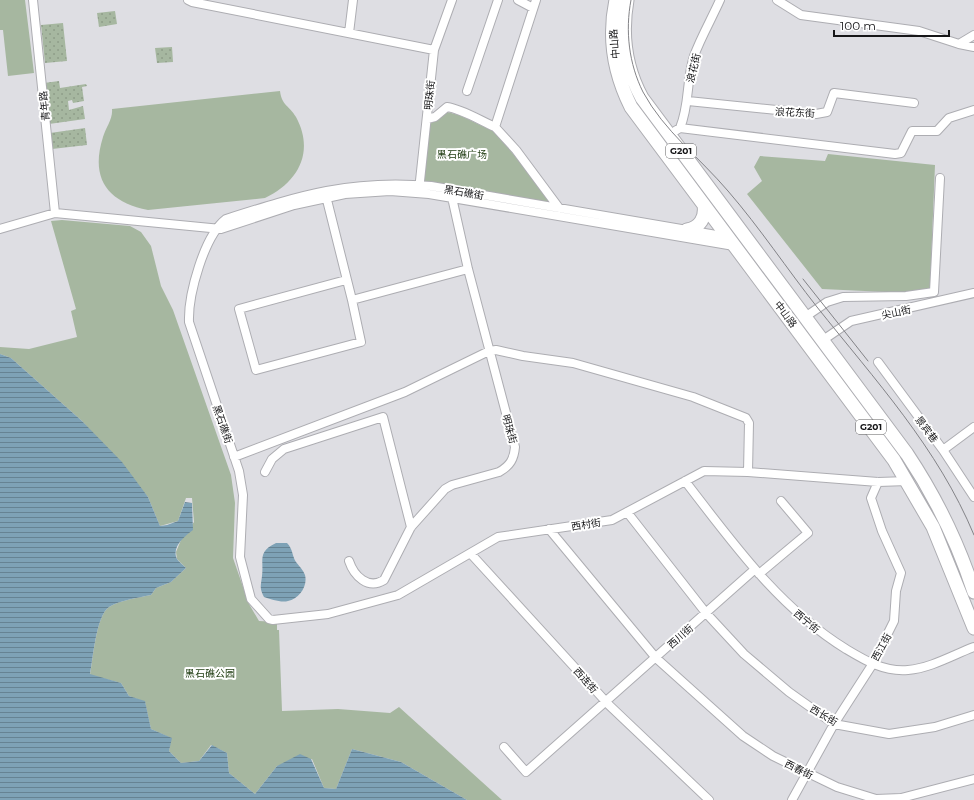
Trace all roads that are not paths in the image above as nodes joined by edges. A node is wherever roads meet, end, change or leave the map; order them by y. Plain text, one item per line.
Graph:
1 (33, 0) edge
2 (188, 0) edge
3 (354, 0) edge
4 (452, 0) edge
5 (498, 0) edge
6 (518, 0) edge
7 (616, 0) edge
8 (627, 0) edge
9 (720, 0) edge
10 (777, 0) edge
11 (535, 4) edge
12 (348, 33) junction
13 (974, 35) edge
14 (959, 44) junction
15 (974, 46) edge
16 (434, 50) junction
17 (467, 91) dead end
18 (688, 101) junction
19 (914, 103) dead end
20 (974, 110) edge
21 (426, 119) junction
22 (495, 127) junction
23 (674, 131) junction
24 (940, 178) dead end
25 (419, 189) junction
26 (326, 194) junction
27 (452, 194) junction
28 (704, 205) junction
29 (722, 206) junction
30 (559, 208) junction
31 (55, 213) junction
32 (0, 229) edge
33 (217, 229) junction
34 (687, 230) junction
35 (726, 237) junction
36 (700, 240) junction
37 (468, 269) junction
38 (346, 280) junction
39 (781, 284) junction
40 (974, 293) edge
41 (352, 300) junction
42 (805, 317) junction
43 (823, 340) junction
44 (489, 351) junction
45 (878, 362) dead end
46 (974, 427) edge
47 (943, 450) junction
48 (234, 457) junction
49 (265, 472) dead end
50 (748, 472) junction
51 (685, 481) junction
52 (908, 481) junction
53 (878, 482) junction
54 (974, 497) edge
55 (781, 501) dead end
56 (627, 512) junction
57 (411, 527) junction
58 (550, 529) junction
59 (471, 554) junction
60 (349, 561) dead end
61 (756, 572) junction
62 (974, 592) edge
63 (706, 613) junction
64 (269, 620) joint
65 (974, 628) edge
66 (974, 647) edge
67 (656, 658) junction
68 (872, 665) junction
69 (606, 702) junction
70 (974, 715) edge
71 (834, 724) junction
72 (504, 748) dead end
73 (807, 773) junction
74 (974, 779) edge
75 (709, 800) edge
76 (792, 800) edge

1 - 31 street, 青年路
2 - 12 street
3 - 12 street
4 - 16 street, 明珠街
5 - 17 street
6 - 11 street
7 - 28 highway, 中山路 / G201
8 - 23 highway, 中山路 / G201
9 - 18 street, 浪花街
10 - 14 street
11 - 22 street
12 - 16 street
13 - 14 street
14 - 15 street
16 - 21 street, 明珠街
18 - 19 street, 浪花东街
18 - 23 street, 浪花街
20 - 23 street
21 - 22 street
21 - 25 street, 明珠街
22 - 30 street
23 - 29 highway, 中山路 / G201
24 - 42 street
25 - 26 street, 黑石礁街
25 - 27 street, 黑石礁街
26 - 33 street, 黑石礁街
26 - 38 street
27 - 30 street, 黑石礁街
27 - 36 street, 黑石礁街
27 - 37 street, 明珠街
28 - 34 highway
28 - 35 highway, 中山路 / G201
29 - 35 street
29 - 39 highway, 中山路 / G201
30 - 34 street, 黑石礁街
31 - 32 street
31 - 33 street
33 - 48 street, 黑石礁街
34 - 35 street, 黑石礁街
35 - 36 street, 黑石礁街
35 - 36 street, 黑石礁街
35 - 39 highway
35 - 52 highway, 中山路 / G201
37 - 41 street
37 - 44 street, 明珠街
38 - 41 street
38 - 41 street
39 - 42 highway, 中山路 / G201
40 - 43 street, 尖山街
42 - 43 highway, 中山路 / G201
43 - 62 highway, 中山路 / G201
44 - 48 street
44 - 50 street
44 - 57 street, 明珠街
45 - 47 street, 景宾巷
46 - 47 street
47 - 54 street, 景宾巷
48 - 64 street, 黑石礁街
49 - 57 street
50 - 51 street, 西村街
50 - 53 street, 西村街
51 - 56 street, 西村街
51 - 61 street, 西宁街
52 - 53 street, 西村街
52 - 65 highway, 中山路 / G201
53 - 68 street, 西江街
55 - 61 street, 西川街
56 - 58 street, 西村街
56 - 63 street, 西长街
57 - 60 street, 明珠街
58 - 59 street, 西村街
58 - 67 street, 西春街
59 - 64 street, 西村街
59 - 69 street, 西连街
61 - 63 street, 西川街
61 - 68 street, 西宁街
63 - 67 street, 西川街
63 - 71 street, 西长街
66 - 68 street, 西宁街
67 - 69 street, 西川街
67 - 73 street, 西春街
68 - 71 street, 西江街
69 - 72 street, 西川街
69 - 75 street, 西连街
70 - 71 street, 西长街
71 - 73 street, 西江街
73 - 74 street, 西春街
73 - 76 street, 西江街

